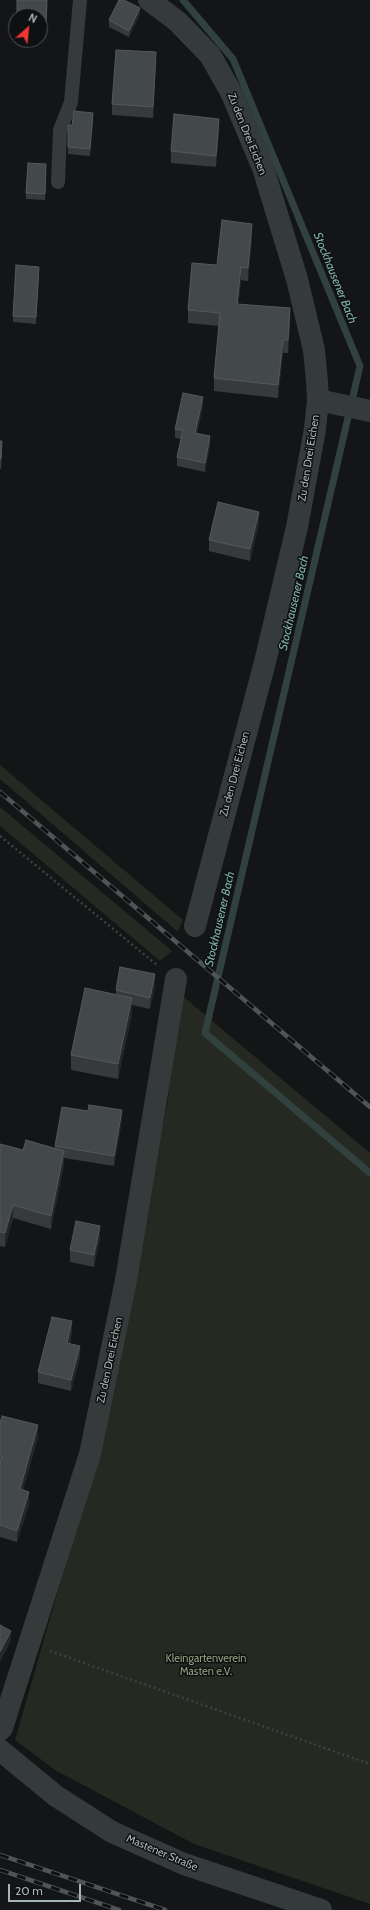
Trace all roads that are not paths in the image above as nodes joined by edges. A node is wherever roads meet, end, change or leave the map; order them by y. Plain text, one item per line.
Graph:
1 (80, 0) edge
2 (149, 0) edge
3 (58, 182) dead end
4 (346, 406) edge
5 (196, 926) dead end
6 (176, 979) road end
7 (0, 1730) edge
8 (0, 1750) edge
9 (321, 1910) edge

1 - 3 lane
2 - 4 street, Zu den Drei Eichen
4 - 5 street, Zu den Drei Eichen
6 - 7 street, Zu den Drei Eichen
8 - 9 street, Mastener Straße

